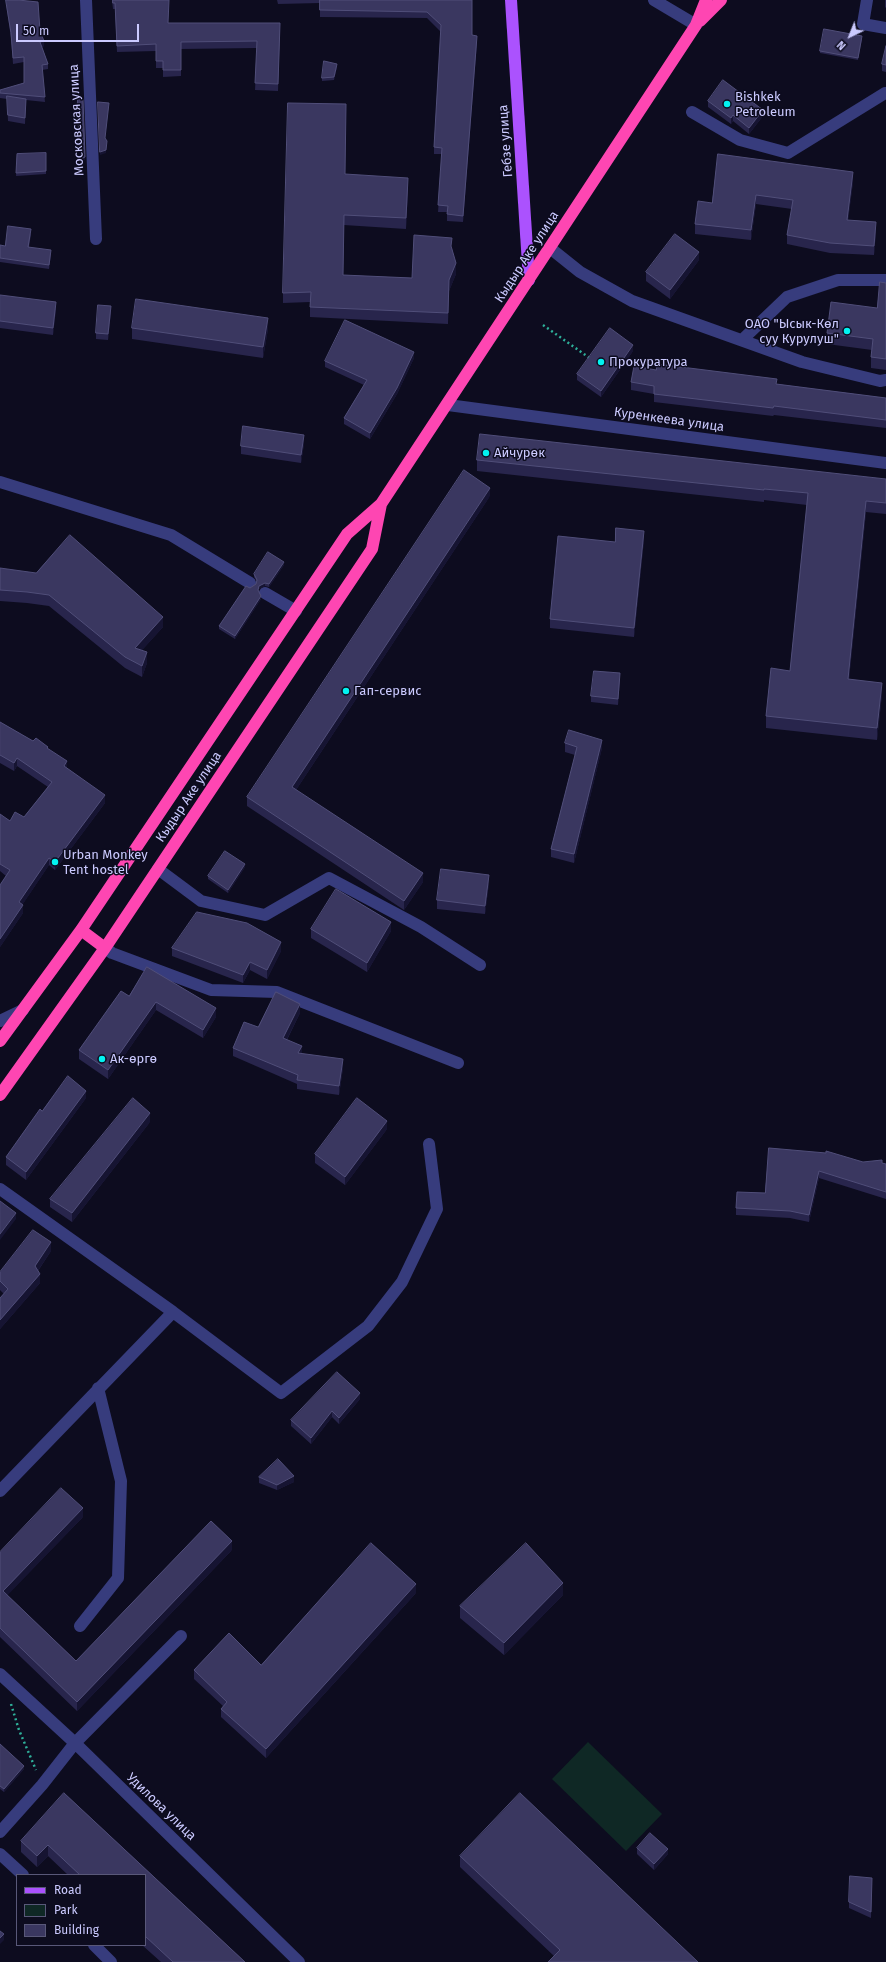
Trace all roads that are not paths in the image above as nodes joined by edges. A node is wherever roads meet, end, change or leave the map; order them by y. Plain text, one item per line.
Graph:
1 (86, 0) edge
2 (511, 0) edge
3 (654, 0) edge
4 (706, 0) edge
5 (721, 0) edge
6 (867, 0) edge
7 (696, 24) junction
8 (886, 28) edge
9 (885, 93) dead end
10 (692, 112) dead end
11 (96, 239) dead end
12 (550, 248) junction
13 (529, 280) junction
14 (886, 280) edge
15 (742, 340) junction
16 (886, 380) edge
17 (448, 405) junction
18 (886, 463) edge
19 (0, 482) edge
20 (381, 504) junction
21 (250, 583) dead end
22 (266, 593) dead end
23 (296, 611) junction
24 (158, 869) junction
25 (81, 930) junction
26 (105, 948) junction
27 (480, 965) dead end
28 (23, 1010) junction
29 (0, 1022) edge
30 (0, 1041) edge
31 (458, 1063) dead end
32 (0, 1095) edge
33 (428, 1144) dead end
34 (0, 1189) edge
35 (173, 1312) junction
36 (98, 1388) junction
37 (0, 1490) edge
38 (80, 1626) dead end
39 (181, 1636) dead end
40 (1, 1675) edge
41 (75, 1743) junction
42 (0, 1832) edge
43 (0, 1854) edge
44 (22, 1874) edge
45 (95, 1946) edge
46 (111, 1962) edge
47 (299, 1962) edge

1 - 11 street, Московская улица
2 - 13 main road, Гебзе улица
3 - 7 street
4 - 7 highway, Кыдыр Аке улица
5 - 7 highway, Кыдыр Аке улица
6 - 8 street
7 - 12 highway, Кыдыр Аке улица
9 - 10 street
12 - 13 highway, Кыдыр Аке улица
12 - 15 street
13 - 17 highway, Кыдыр Аке улица
14 - 15 street
15 - 16 street
17 - 18 street, Куренкеева улица
17 - 20 highway, Кыдыр Аке улица
19 - 21 street
20 - 23 highway, Кыдыр Аке улица
20 - 24 highway, Кыдыр Аке улица
22 - 23 street
23 - 25 highway, Кыдыр Аке улица
24 - 26 highway, Кыдыр Аке улица
24 - 27 street
25 - 26 highway
25 - 28 highway, Кыдыр Аке улица
26 - 31 street
26 - 32 highway, Кыдыр Аке улица
28 - 29 street
28 - 30 highway, Кыдыр Аке улица
33 - 35 street
34 - 35 street
35 - 36 street
36 - 37 street
36 - 38 street
39 - 41 street
40 - 41 street, Удилова улица
41 - 42 street
41 - 47 street, Удилова улица
43 - 44 street
45 - 46 street

